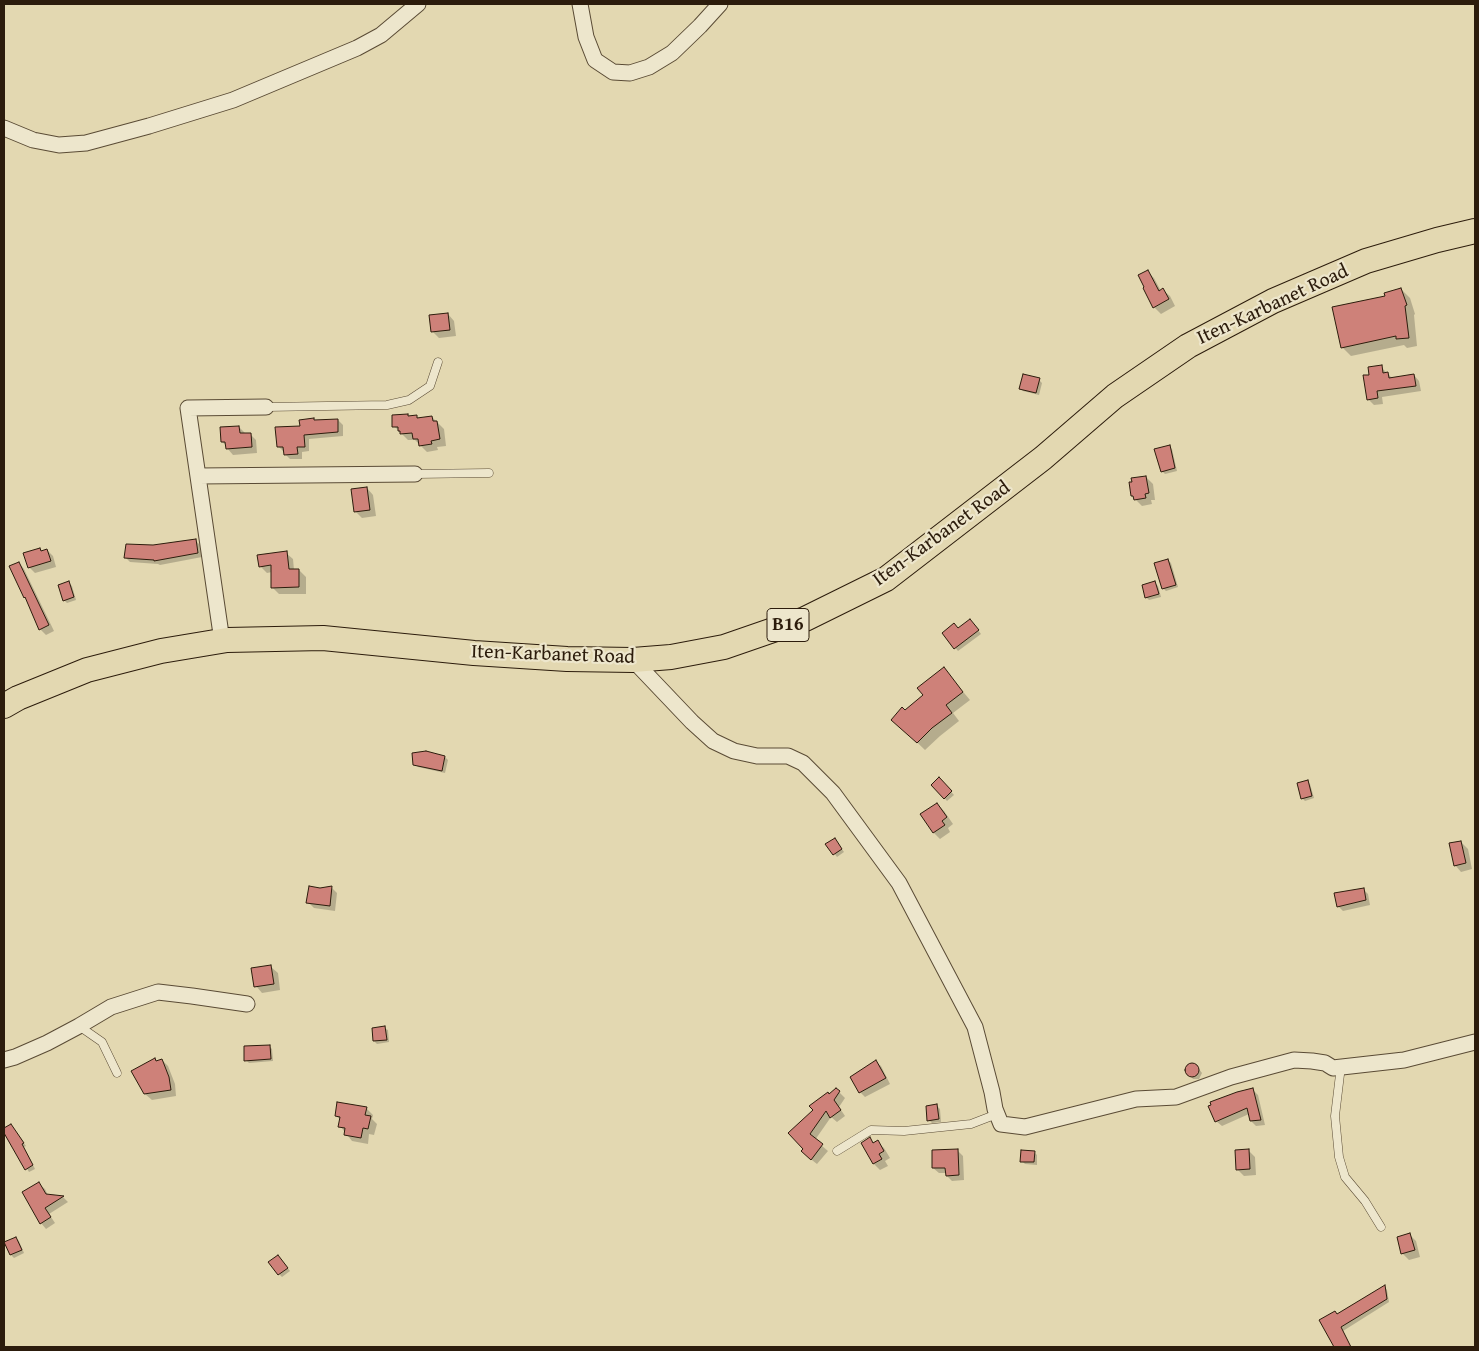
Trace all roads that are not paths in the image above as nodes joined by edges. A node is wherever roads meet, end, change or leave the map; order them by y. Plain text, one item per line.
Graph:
1 (418, 4) edge
2 (580, 4) edge
3 (720, 4) edge
4 (4, 128) edge
5 (1475, 231) edge
6 (438, 362) dead end
7 (266, 407) joint
8 (489, 473) dead end
9 (415, 474) joint
10 (198, 476) junction
11 (222, 641) junction
12 (633, 660) junction
13 (4, 706) edge
14 (247, 1004) dead end
15 (78, 1026) junction
16 (1475, 1042) edge
17 (4, 1060) edge
18 (1341, 1066) junction
19 (117, 1073) dead end
20 (996, 1114) junction
21 (837, 1151) dead end
22 (1381, 1226) dead end

1 - 4 street
2 - 3 street
5 - 12 main road, Iten-Karbanet Road / B16
6 - 7 lane
7 - 10 street
8 - 9 lane
9 - 10 street
10 - 11 street
11 - 12 main road, Iten-Karbanet Road / B16
11 - 13 main road, Iten-Karbanet Road / B16
12 - 20 street
14 - 15 street
15 - 17 street
15 - 19 lane
16 - 18 street
18 - 20 street
18 - 22 lane
20 - 21 lane

